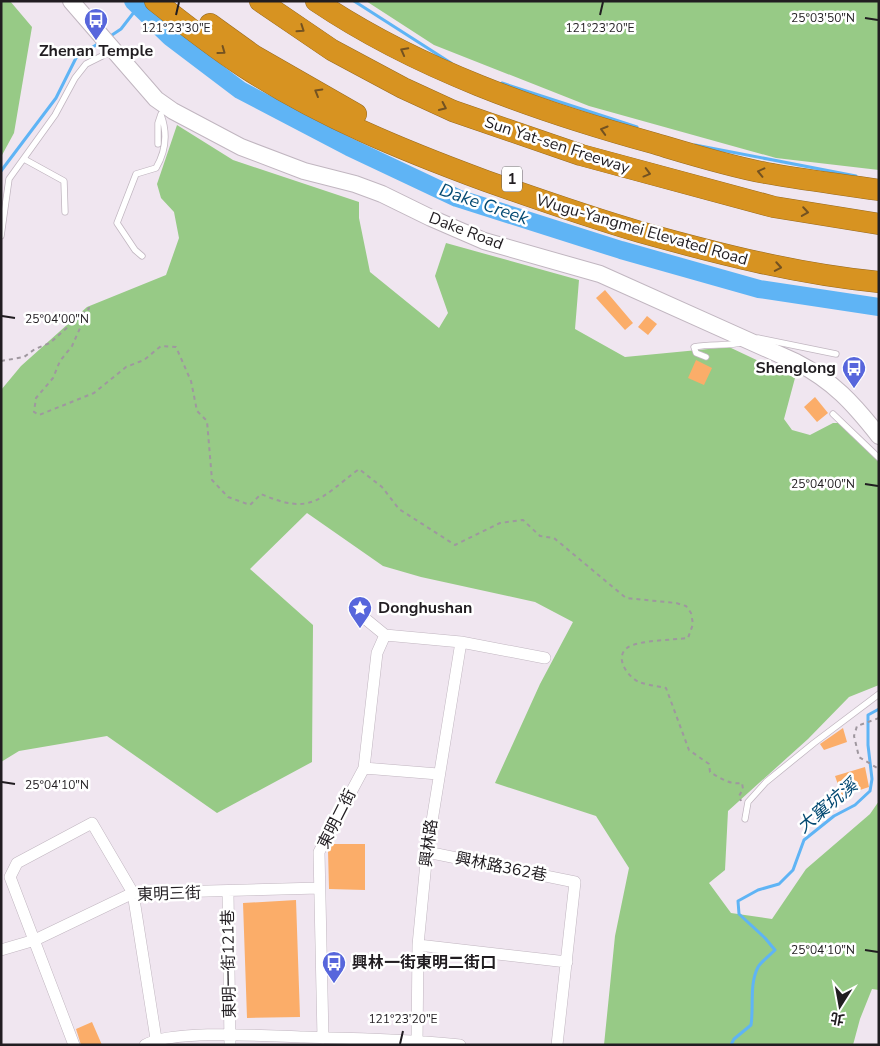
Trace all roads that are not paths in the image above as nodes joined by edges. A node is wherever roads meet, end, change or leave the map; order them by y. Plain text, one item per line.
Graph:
1 (71, 1) edge
2 (155, 1) edge
3 (179, 1) edge
4 (260, 1) edge
5 (316, 1) edge
6 (110, 49) junction
7 (162, 110) junction
8 (158, 144) dead end
9 (24, 159) junction
10 (879, 190) edge
11 (65, 212) dead end
12 (879, 224) edge
13 (1, 236) edge
14 (142, 256) dead end
15 (879, 269) edge
16 (879, 282) edge
17 (722, 330) junction
18 (746, 341) junction
19 (836, 354) dead end
20 (706, 357) dead end
21 (833, 414) dead end
22 (879, 436) edge
23 (879, 458) edge
24 (357, 612) dead end
25 (385, 635) junction
26 (461, 642) junction
27 (545, 658) dead end
28 (879, 694) edge
29 (364, 768) junction
30 (438, 774) junction
31 (745, 817) road end
32 (427, 852) junction
33 (319, 888) junction
34 (228, 892) junction
35 (133, 893) junction
36 (35, 940) junction
37 (418, 945) junction
38 (1, 950) edge
39 (567, 962) junction
40 (324, 1038) junction
41 (156, 1039) junction
42 (230, 1040) edge
43 (418, 1042) edge
44 (74, 1045) edge
45 (145, 1045) edge
46 (460, 1045) edge
47 (557, 1045) edge

1 - 6 street, Dake Road
2 -> 16 highway, Wugu-Yangmei Elevated Road / 1
15 -> 3 highway, Wugu-Yangmei Elevated Road / 1
4 -> 12 highway, Sun Yat-sen Freeway
10 -> 5 highway, Sun Yat-sen Freeway
6 - 7 street, Dake Road
6 - 9 lane
7 - 8 lane
7 - 14 lane
7 - 17 street, Dake Road
9 - 11 lane
9 - 13 lane
17 - 18 street, Dake Road
17 - 19 lane
18 - 20 lane
18 - 22 street, Dake Road
21 - 23 lane
24 - 25 street
25 - 26 street
25 - 29 street, 東明二街
26 - 27 street
26 - 30 street, 興林路
28 - 31 lane
29 - 30 street
29 - 33 street, 東明二街
30 - 32 street, 興林路
32 - 37 street, 興林路
32 - 39 street, 興林路362巷
33 - 34 street, 東明三街
33 - 40 street, 東明二街
34 - 35 street, 東明三街
34 - 42 street, 東明一街121巷
35 - 36 street, 東明三街
35 - 36 street
35 - 41 street
36 - 38 street, 東明三街
36 - 44 street
37 - 39 street
37 - 43 street, 興林路
39 - 47 street
40 - 42 street
40 - 43 street
41 - 42 street
41 - 45 street
43 - 46 street

